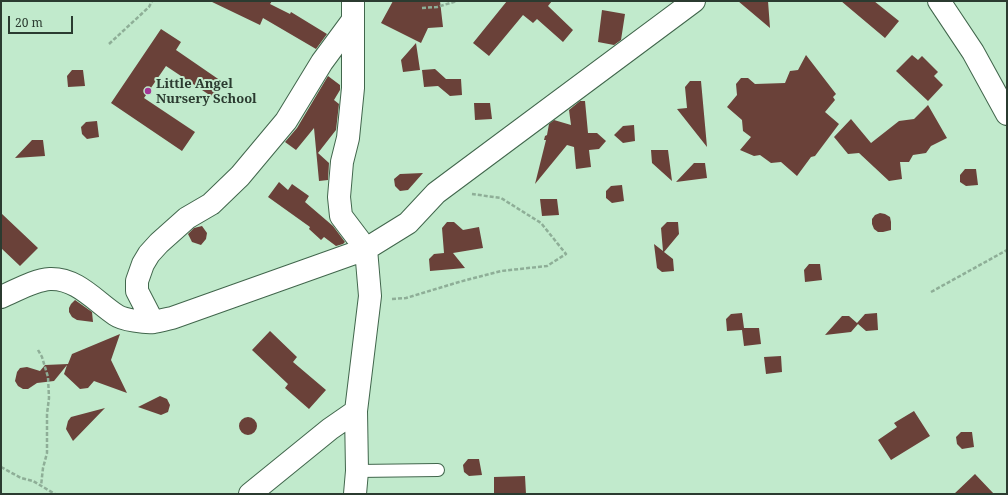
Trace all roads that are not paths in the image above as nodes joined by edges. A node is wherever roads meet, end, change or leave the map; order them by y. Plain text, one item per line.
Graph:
1 (694, 1) edge
2 (939, 1) edge
3 (353, 10) edge
4 (1007, 114) edge
5 (366, 249) junction
6 (1, 298) edge
7 (153, 322) junction
8 (356, 411) junction
9 (438, 470) dead end
10 (357, 471) junction
11 (250, 494) edge
12 (355, 494) edge

1 - 5 street
2 - 4 street
3 - 5 street
3 - 7 street
5 - 7 street
5 - 8 street
6 - 7 street
8 - 10 street
8 - 11 street
9 - 10 lane
10 - 12 street

